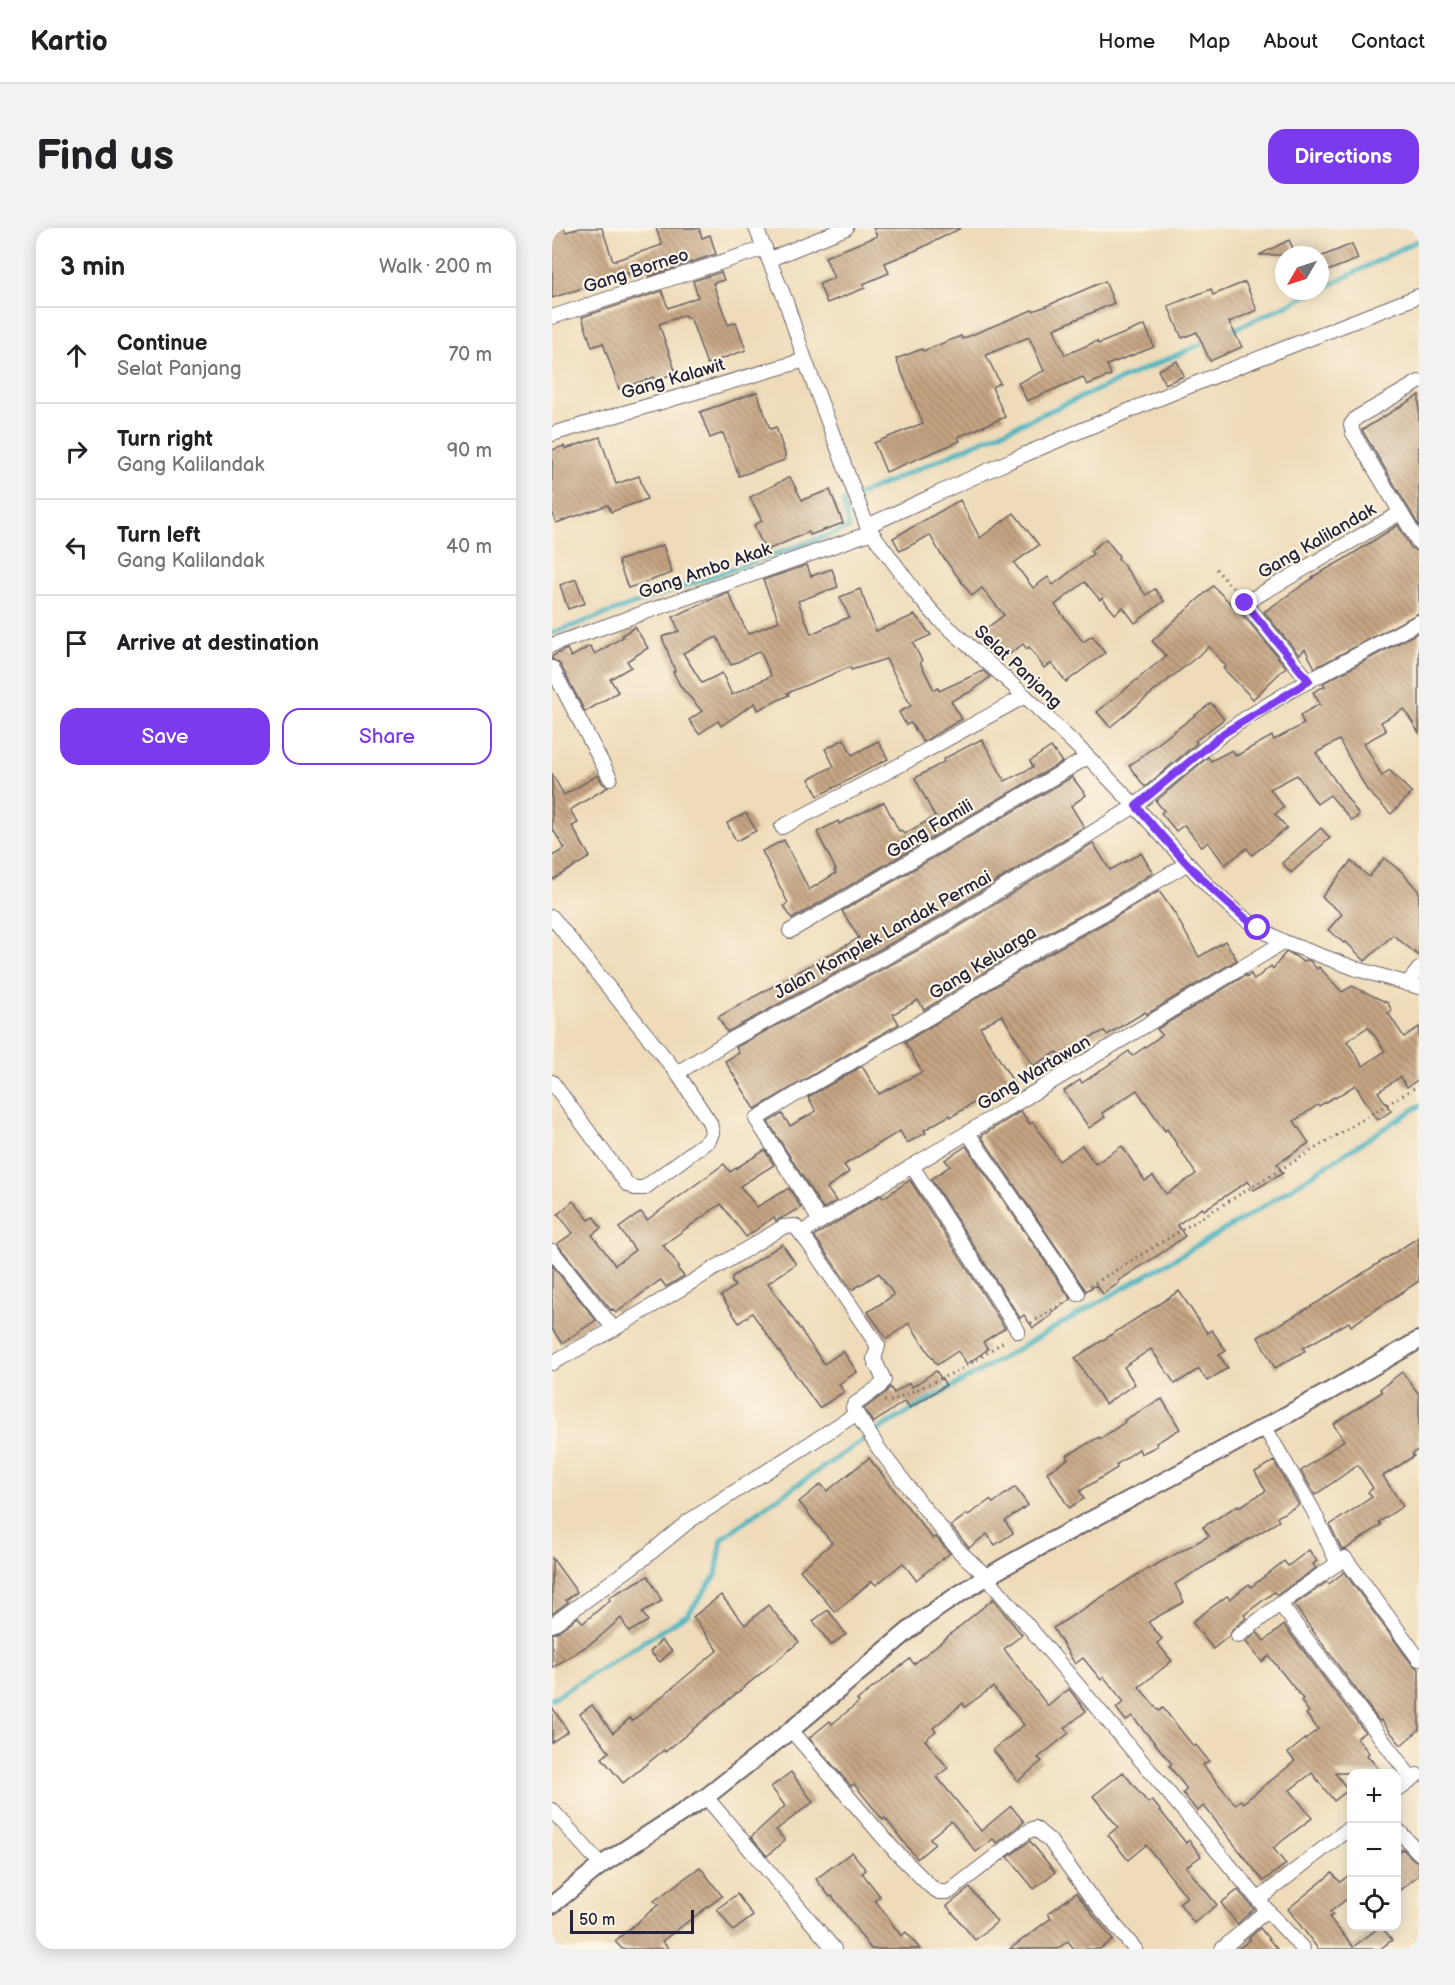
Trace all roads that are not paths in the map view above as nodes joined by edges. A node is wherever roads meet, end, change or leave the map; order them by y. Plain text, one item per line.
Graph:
1 (756, 228) edge
2 (846, 228) edge
3 (767, 254) junction
4 (1419, 296) edge
5 (552, 317) edge
6 (805, 360) junction
7 (1419, 382) edge
8 (552, 434) edge
9 (1400, 513) junction
10 (868, 530) junction
11 (1419, 543) edge
12 (1419, 622) edge
13 (552, 645) edge
14 (552, 668) edge
15 (1309, 681) junction
16 (1025, 696) junction
17 (1088, 757) junction
18 (610, 778) dead end
19 (1136, 806) junction
20 (782, 827) dead end
21 (1188, 864) junction
22 (552, 917) edge
23 (790, 931) dead end
24 (1284, 942) junction
25 (1419, 969) edge
26 (1413, 985) edge
27 (677, 1073) junction
28 (552, 1082) edge
29 (968, 1133) junction
30 (912, 1166) junction
31 (820, 1221) junction
32 (801, 1233) junction
33 (552, 1251) edge
34 (1078, 1294) road end
35 (614, 1329) junction
36 (1018, 1331) road end
37 (1419, 1340) edge
38 (552, 1363) edge
39 (857, 1408) junction
40 (1265, 1428) junction
41 (1338, 1564) junction
42 (986, 1576) junction
43 (1280, 1604) junction
44 (552, 1625) edge
45 (1238, 1636) dead end
46 (1419, 1659) edge
47 (791, 1730) junction
48 (1415, 1776) edge
49 (1401, 1787) edge
50 (706, 1797) junction
51 (552, 1810) edge
52 (1347, 1830) edge
53 (1401, 1833) edge
54 (1419, 1853) edge
55 (602, 1865) junction
56 (552, 1905) edge
57 (1263, 1905) junction
58 (834, 1949) edge
59 (1135, 1949) edge
60 (1222, 1949) edge
61 (1303, 1949) edge

1 - 3 street, Selat Panjang
2 - 3 street, Gang Borneo
3 - 5 street, Gang Borneo
3 - 6 street, Selat Panjang
4 - 10 street, Gang Ambo Akak
6 - 8 street, Gang Kalawit
6 - 10 street, Selat Panjang
7 - 9 street, Gang Kalilandak
9 - 11 street, Gang Kalilandak
9 - 15 street, Gang Kalilandak
10 - 13 street, Gang Ambo Akak
10 - 16 street, Selat Panjang
12 - 15 street
14 - 18 street
15 - 19 street
16 - 17 street, Selat Panjang
16 - 20 street
17 - 19 street, Selat Panjang
17 - 23 street, Gang Famili
19 - 21 street, Selat Panjang
19 - 27 street, Jalan Komplek Landak Permai
21 - 24 street, Selat Panjang
21 - 31 street, Gang Keluarga
22 - 27 street
24 - 26 street, Selat Panjang
24 - 29 street, Gang Wartawan
25 - 26 street
27 - 28 street
29 - 30 street, Gang Wartawan
29 - 34 street
30 - 31 street, Gang Wartawan
30 - 36 street
31 - 32 street, Gang Wartawan
32 - 35 street
32 - 39 street
33 - 35 street
35 - 38 street
37 - 40 street
39 - 42 street
39 - 44 street
40 - 41 street
40 - 42 street
41 - 43 street
41 - 46 street
42 - 47 street
42 - 57 street
43 - 45 street
43 - 48 street
47 - 50 street
47 - 59 street
48 - 49 street
50 - 55 street
50 - 58 street
51 - 55 street
52 - 57 street
53 - 54 street
55 - 56 street
57 - 60 street
57 - 61 street

